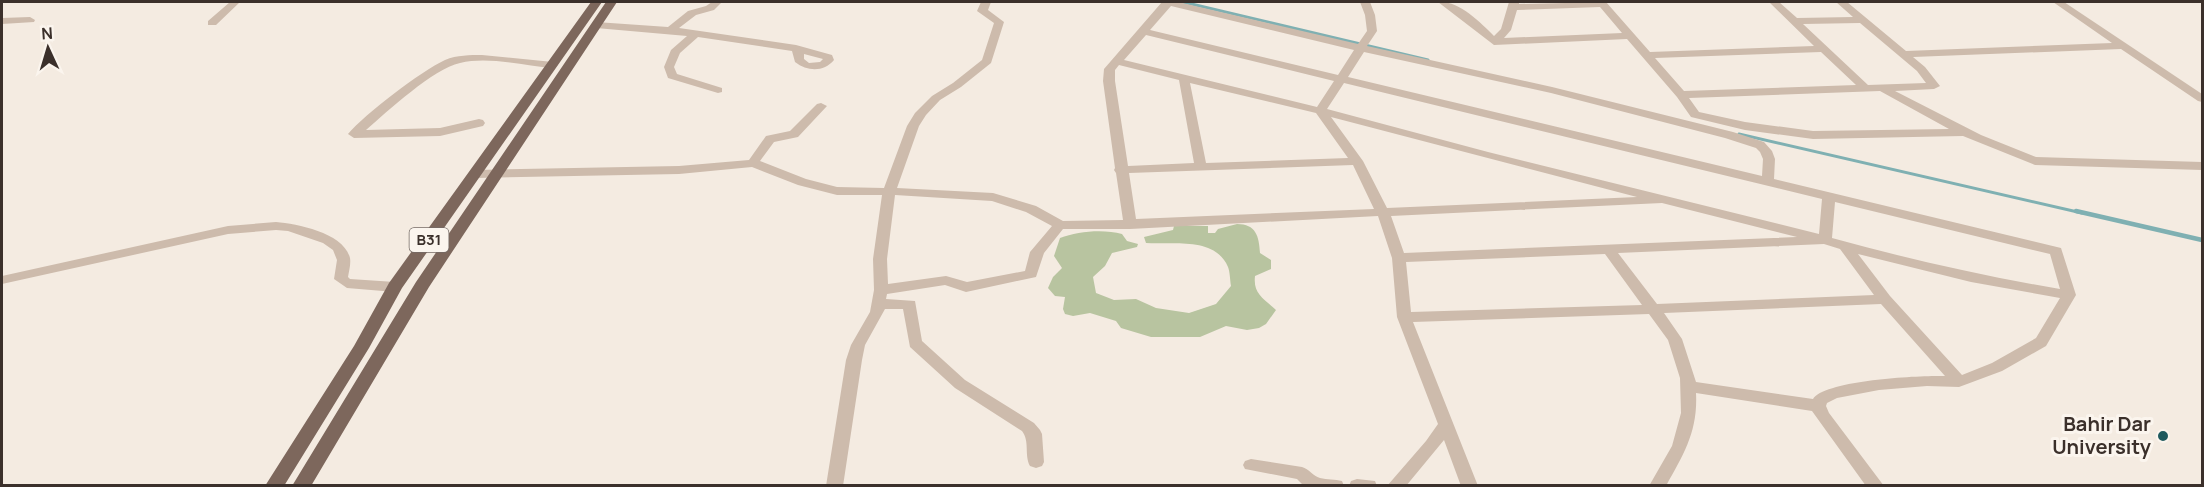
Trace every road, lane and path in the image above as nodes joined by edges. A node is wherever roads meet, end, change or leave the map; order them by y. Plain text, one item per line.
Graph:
1 (235, 2) edge
2 (596, 2) edge
3 (611, 2) edge
4 (717, 2) edge
5 (986, 2) edge
6 (1168, 2) edge
7 (1365, 2) edge
8 (1443, 2) edge
9 (1773, 2) edge
10 (1841, 2) edge
11 (2058, 2) edge
12 (2071, 2) edge
13 (1602, 3) edge
14 (1514, 4) edge
15 (30, 20) dead end
16 (2, 21) edge
17 (1794, 21) junction
18 (1865, 21) junction
19 (212, 23) dead end
20 (596, 25) junction
21 (670, 30) junction
22 (1142, 31) junction
23 (2108, 31) junction
24 (695, 34) junction
25 (1631, 36) junction
26 (1494, 42) junction
27 (1365, 44) junction
28 (2123, 46) junction
29 (796, 48) dead end
30 (1824, 50) junction
31 (1905, 54) junction
32 (1647, 55) junction
33 (1116, 62) junction
34 (553, 65) junction
35 (1184, 79) junction
36 (1339, 79) junction
37 (1866, 89) junction
38 (1883, 89) junction
39 (718, 90) dead end
40 (2202, 90) edge
41 (1681, 95) junction
42 (2202, 99) edge
43 (821, 106) dead end
44 (1320, 111) junction
45 (1695, 115) junction
46 (478, 123) dead end
47 (1707, 129) junction
48 (1964, 132) junction
49 (1358, 161) junction
50 (753, 163) junction
51 (2202, 166) edge
52 (1201, 167) junction
53 (1120, 170) junction
54 (476, 174) junction
55 (498, 174) junction
56 (1768, 182) junction
57 (889, 192) junction
58 (1830, 196) junction
59 (1659, 200) junction
60 (1383, 213) junction
61 (1060, 225) junction
62 (1130, 225) junction
63 (1825, 240) junction
64 (1845, 246) junction
65 (1610, 251) junction
66 (1399, 258) junction
67 (2, 280) edge
68 (395, 287) junction
69 (2069, 295) junction
70 (880, 297) junction
71 (1885, 299) junction
72 (1653, 309) junction
73 (1404, 316) junction
74 (1959, 382) junction
75 (1689, 386) junction
76 (1818, 406) junction
77 (1445, 426) junction
78 (1036, 462) dead end
79 (1251, 465) dead end
80 (274, 486) edge
81 (301, 486) edge
82 (834, 486) edge
83 (1336, 486) edge
84 (1357, 486) edge
85 (1369, 486) edge
86 (1395, 486) edge
87 (1470, 486) edge
88 (1657, 486) edge
89 (1876, 486) edge

1 - 19 street
2 - 34 main road, B31
3 - 20 main road, B31
4 - 21 street
5 - 57 street
6 - 22 street
6 - 27 street
7 - 27 street
8 - 26 street
9 - 17 street
10 - 18 street
11 - 23 street
12 - 23 street
13 - 14 street
13 - 25 street
14 - 26 street
15 - 16 street
17 - 18 street
17 - 30 street
18 - 31 street
20 - 21 street
20 - 55 main road, B31
21 - 24 street
22 - 33 street
22 - 36 street
23 - 28 street
23 - 40 street
24 - 29 street
24 - 39 street
25 - 26 street
25 - 32 street
27 - 36 street
27 - 47 street
28 - 31 street
28 - 42 street
30 - 32 street
30 - 37 street
31 - 38 street
32 - 41 street
33 - 35 street
33 - 53 street
34 - 46 street
34 - 54 main road, B31
35 - 44 street
35 - 52 street
36 - 44 street
36 - 56 street
37 - 38 street
37 - 41 street
38 - 48 street
41 - 45 street
43 - 50 street
44 - 49 street
44 - 59 street
45 - 47 street
45 - 48 street
47 - 56 street
48 - 51 street
49 - 52 street
49 - 60 street
50 - 55 street
50 - 57 street
52 - 53 street
53 - 62 street
54 - 55 street
54 - 68 main road, B31
55 - 81 main road, B31
56 - 58 street
57 - 61 street
57 - 70 street
58 - 63 street
58 - 69 street
59 - 60 street
59 - 63 street
60 - 62 street
60 - 66 street
61 - 62 street
61 - 70 street
63 - 64 street
63 - 65 street
64 - 69 street
64 - 71 street
65 - 66 street
65 - 72 street
66 - 73 street
67 - 68 street
68 - 80 main road, B31
69 - 74 street
70 - 78 street
70 - 82 street
71 - 72 street
71 - 74 street
72 - 73 street
72 - 75 street
73 - 77 street
74 - 76 street
75 - 76 street
75 - 88 street
76 - 89 street
77 - 86 street
77 - 87 street
79 - 83 street
84 - 85 street

